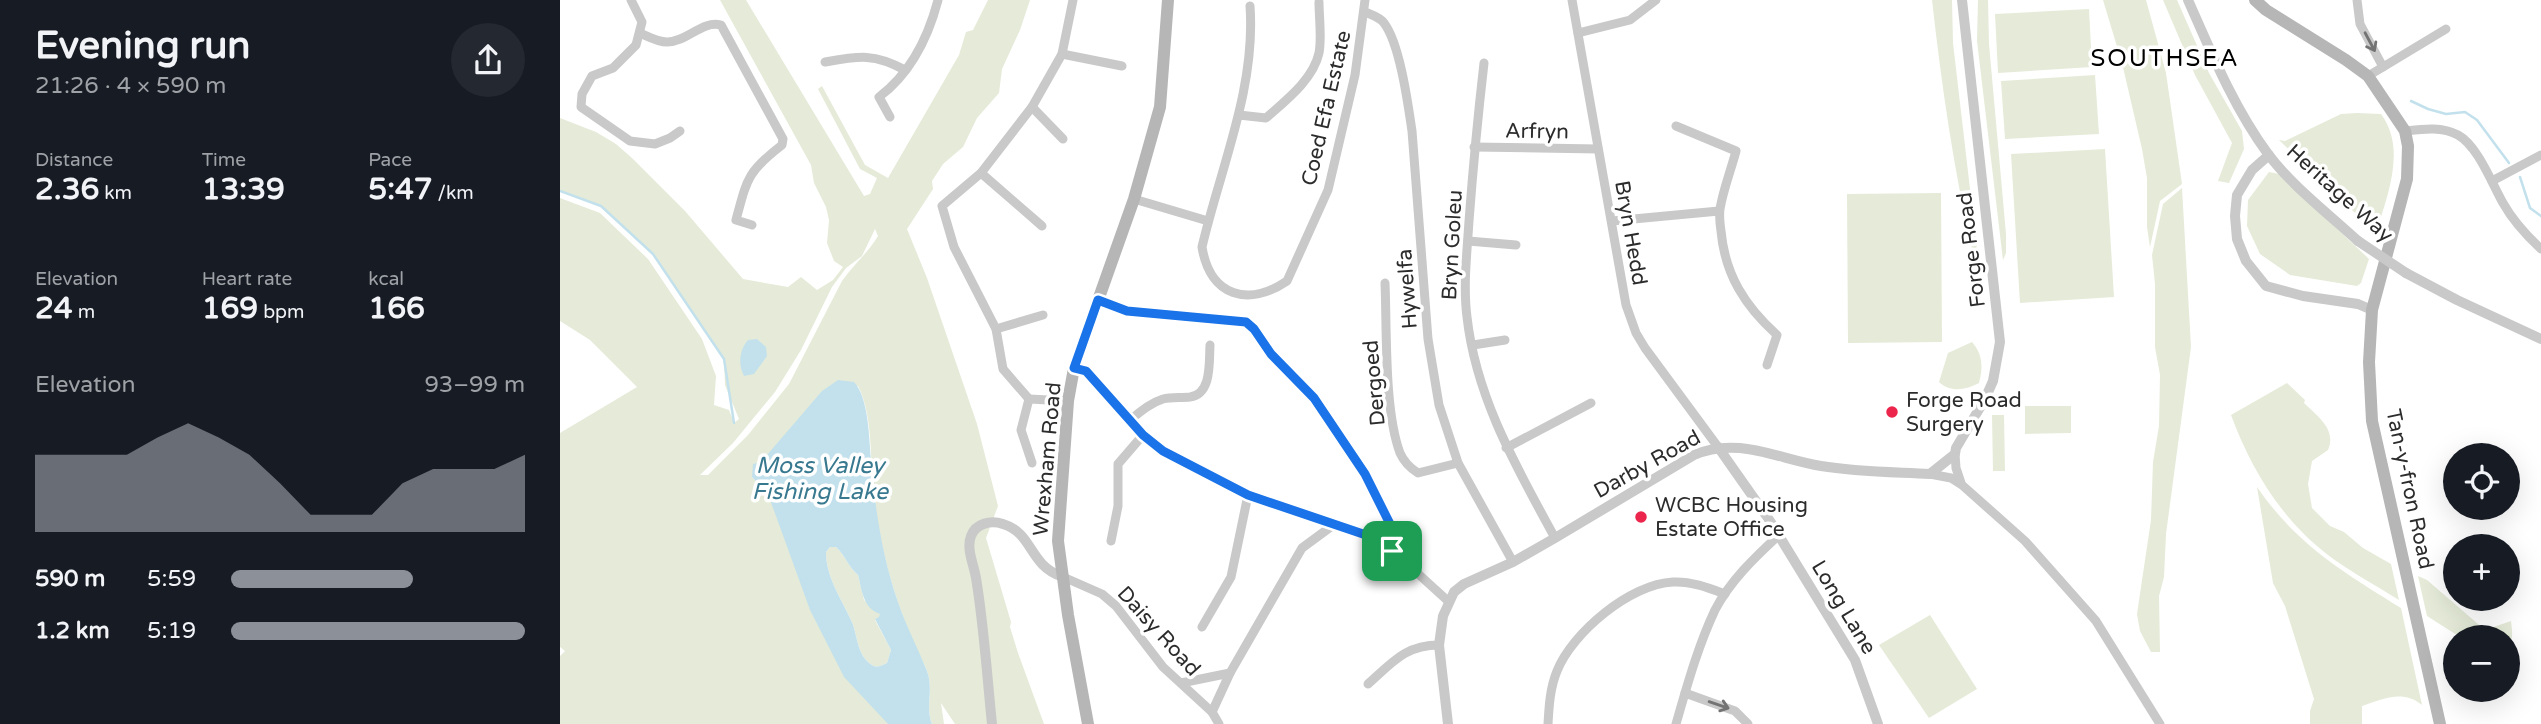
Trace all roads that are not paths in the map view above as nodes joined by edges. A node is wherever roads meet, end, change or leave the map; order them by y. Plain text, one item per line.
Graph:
1 (631, 0) edge
2 (938, 0) edge
3 (1073, 0) edge
4 (1168, 0) edge
5 (1365, 0) edge
6 (1572, 0) edge
7 (1656, 0) edge
8 (1962, 0) edge
9 (2188, 0) edge
10 (2255, 0) edge
11 (2357, 0) edge
12 (1318, 2) dead end
13 (1250, 6) dead end
14 (1365, 12) junction
15 (2446, 29) dead end
16 (640, 33) junction
17 (1578, 33) junction
18 (1062, 54) junction
19 (825, 62) dead end
20 (1484, 62) dead end
21 (1122, 66) dead end
22 (2383, 67) junction
23 (905, 69) junction
24 (2368, 76) junction
25 (1032, 107) junction
26 (1239, 115) junction
27 (890, 117) dead end
28 (1676, 126) dead end
29 (680, 131) dead end
30 (2405, 131) junction
31 (1063, 139) dead end
32 (1474, 148) junction
33 (1598, 149) junction
34 (2269, 155) junction
35 (2541, 155) edge
36 (981, 173) junction
37 (2492, 181) junction
38 (1134, 200) junction
39 (1719, 211) junction
40 (1208, 221) junction
41 (1612, 221) junction
42 (751, 225) dead end
43 (1042, 226) dead end
44 (1468, 241) junction
45 (1516, 245) dead end
46 (2541, 249) edge
47 (1385, 283) dead end
48 (1098, 300) junction
49 (2372, 310) junction
50 (1043, 315) dead end
51 (996, 329) junction
52 (2541, 339) edge
53 (1505, 340) dead end
54 (1210, 345) dead end
55 (1473, 345) junction
56 (1767, 365) dead end
57 (1074, 368) junction
58 (1029, 400) junction
59 (1068, 401) junction
60 (1591, 403) dead end
61 (1130, 419) junction
62 (1143, 435) junction
63 (1718, 447) junction
64 (1506, 448) junction
65 (1955, 454) junction
66 (1032, 463) dead end
67 (1458, 463) junction
68 (1930, 474) junction
69 (1962, 485) junction
70 (1248, 495) junction
71 (1336, 523) junction
72 (1779, 536) junction
73 (1555, 538) junction
74 (1111, 541) dead end
75 (1392, 551) junction
76 (1513, 562) junction
77 (1061, 576) junction
78 (1725, 594) junction
79 (1448, 601) junction
80 (1202, 627) dead end
81 (1439, 645) junction
82 (1230, 673) junction
83 (1181, 683) junction
84 (1368, 684) dead end
85 (1685, 693) junction
86 (1212, 712) junction
87 (992, 724) edge
88 (1088, 724) edge
89 (1219, 724) edge
90 (1448, 724) edge
91 (1548, 724) edge
92 (1676, 724) edge
93 (1748, 724) edge
94 (1878, 724) edge
95 (2160, 724) edge
96 (2440, 724) edge

1 - 16 street
2 - 23 street
3 - 18 street
4 - 38 main road, Wrexham Road
5 - 14 street, Coed Efa Estate
6 - 17 street, Bryn Hedd
7 - 17 street
8 - 65 street, Forge Road
9 - 34 street, Heritage Way
10 - 24 main road, Tan-y-fron Road
11 -> 22 street
12 - 26 street
13 - 26 street, Coed Efa Estate
14 - 40 street, Coed Efa Estate
14 - 67 street, Hywelfa
15 - 22 street
16 - 29 street
16 - 42 street
17 - 33 street, Bryn Hedd
18 - 21 street
18 - 25 street
19 - 23 street
20 - 32 street, Bryn Goleu
22 - 24 street
23 - 27 street
24 - 30 main road, Tan-y-fron Road
25 - 31 street
25 - 36 street
26 - 40 street, Coed Efa Estate
28 - 39 street
30 - 37 street
30 - 49 main road, Tan-y-fron Road
32 - 33 street, Arfryn
32 - 44 street, Bryn Goleu
33 - 41 street, Bryn Hedd
34 - 49 street
34 - 52 street, Heritage Way, bridge
35 - 37 street
36 - 43 street
36 - 51 street
37 - 46 street
38 - 40 street
38 - 48 main road, Wrexham Road
39 - 41 street
39 - 56 street
41 - 63 street, Bryn Hedd
44 - 45 street
44 - 55 street, Bryn Goleu
47 - 67 street, Dergoed
48 - 57 main road, Wrexham Road
48 - 75 street
49 - 96 main road, Tan-y-fron Road
50 - 51 street
51 - 58 street
53 - 55 street
54 - 61 street
55 - 64 street, Bryn Goleu
57 - 59 main road, Wrexham Road
57 - 61 street
58 - 59 street
58 - 66 street
59 - 77 main road, Wrexham Road
60 - 64 street
61 - 62 street
62 - 70 street
62 - 74 street
63 - 68 street, Darby Road
63 - 72 street, Long Lane
63 - 73 street, Darby Road
64 - 73 street, Bryn Goleu
65 - 68 street, Forge Road
65 - 69 street
67 - 76 street, Hywelfa
68 - 69 street
69 - 95 street
70 - 71 street
70 - 80 street
71 - 75 street
71 - 82 street
72 - 78 street
72 - 94 street, Long Lane
73 - 76 street, Darby Road
75 - 79 street
76 - 79 street, Darby Road
77 - 83 street, Daisy Road
77 - 87 street
77 - 88 main road, Wrexham Road
78 - 85 street
78 - 91 street
79 - 81 street
81 - 84 street
81 - 90 street
82 - 83 street
82 - 86 street
83 - 86 street, Daisy Road
85 - 92 street
85 -> 93 street
86 - 89 street, Daisy Road

